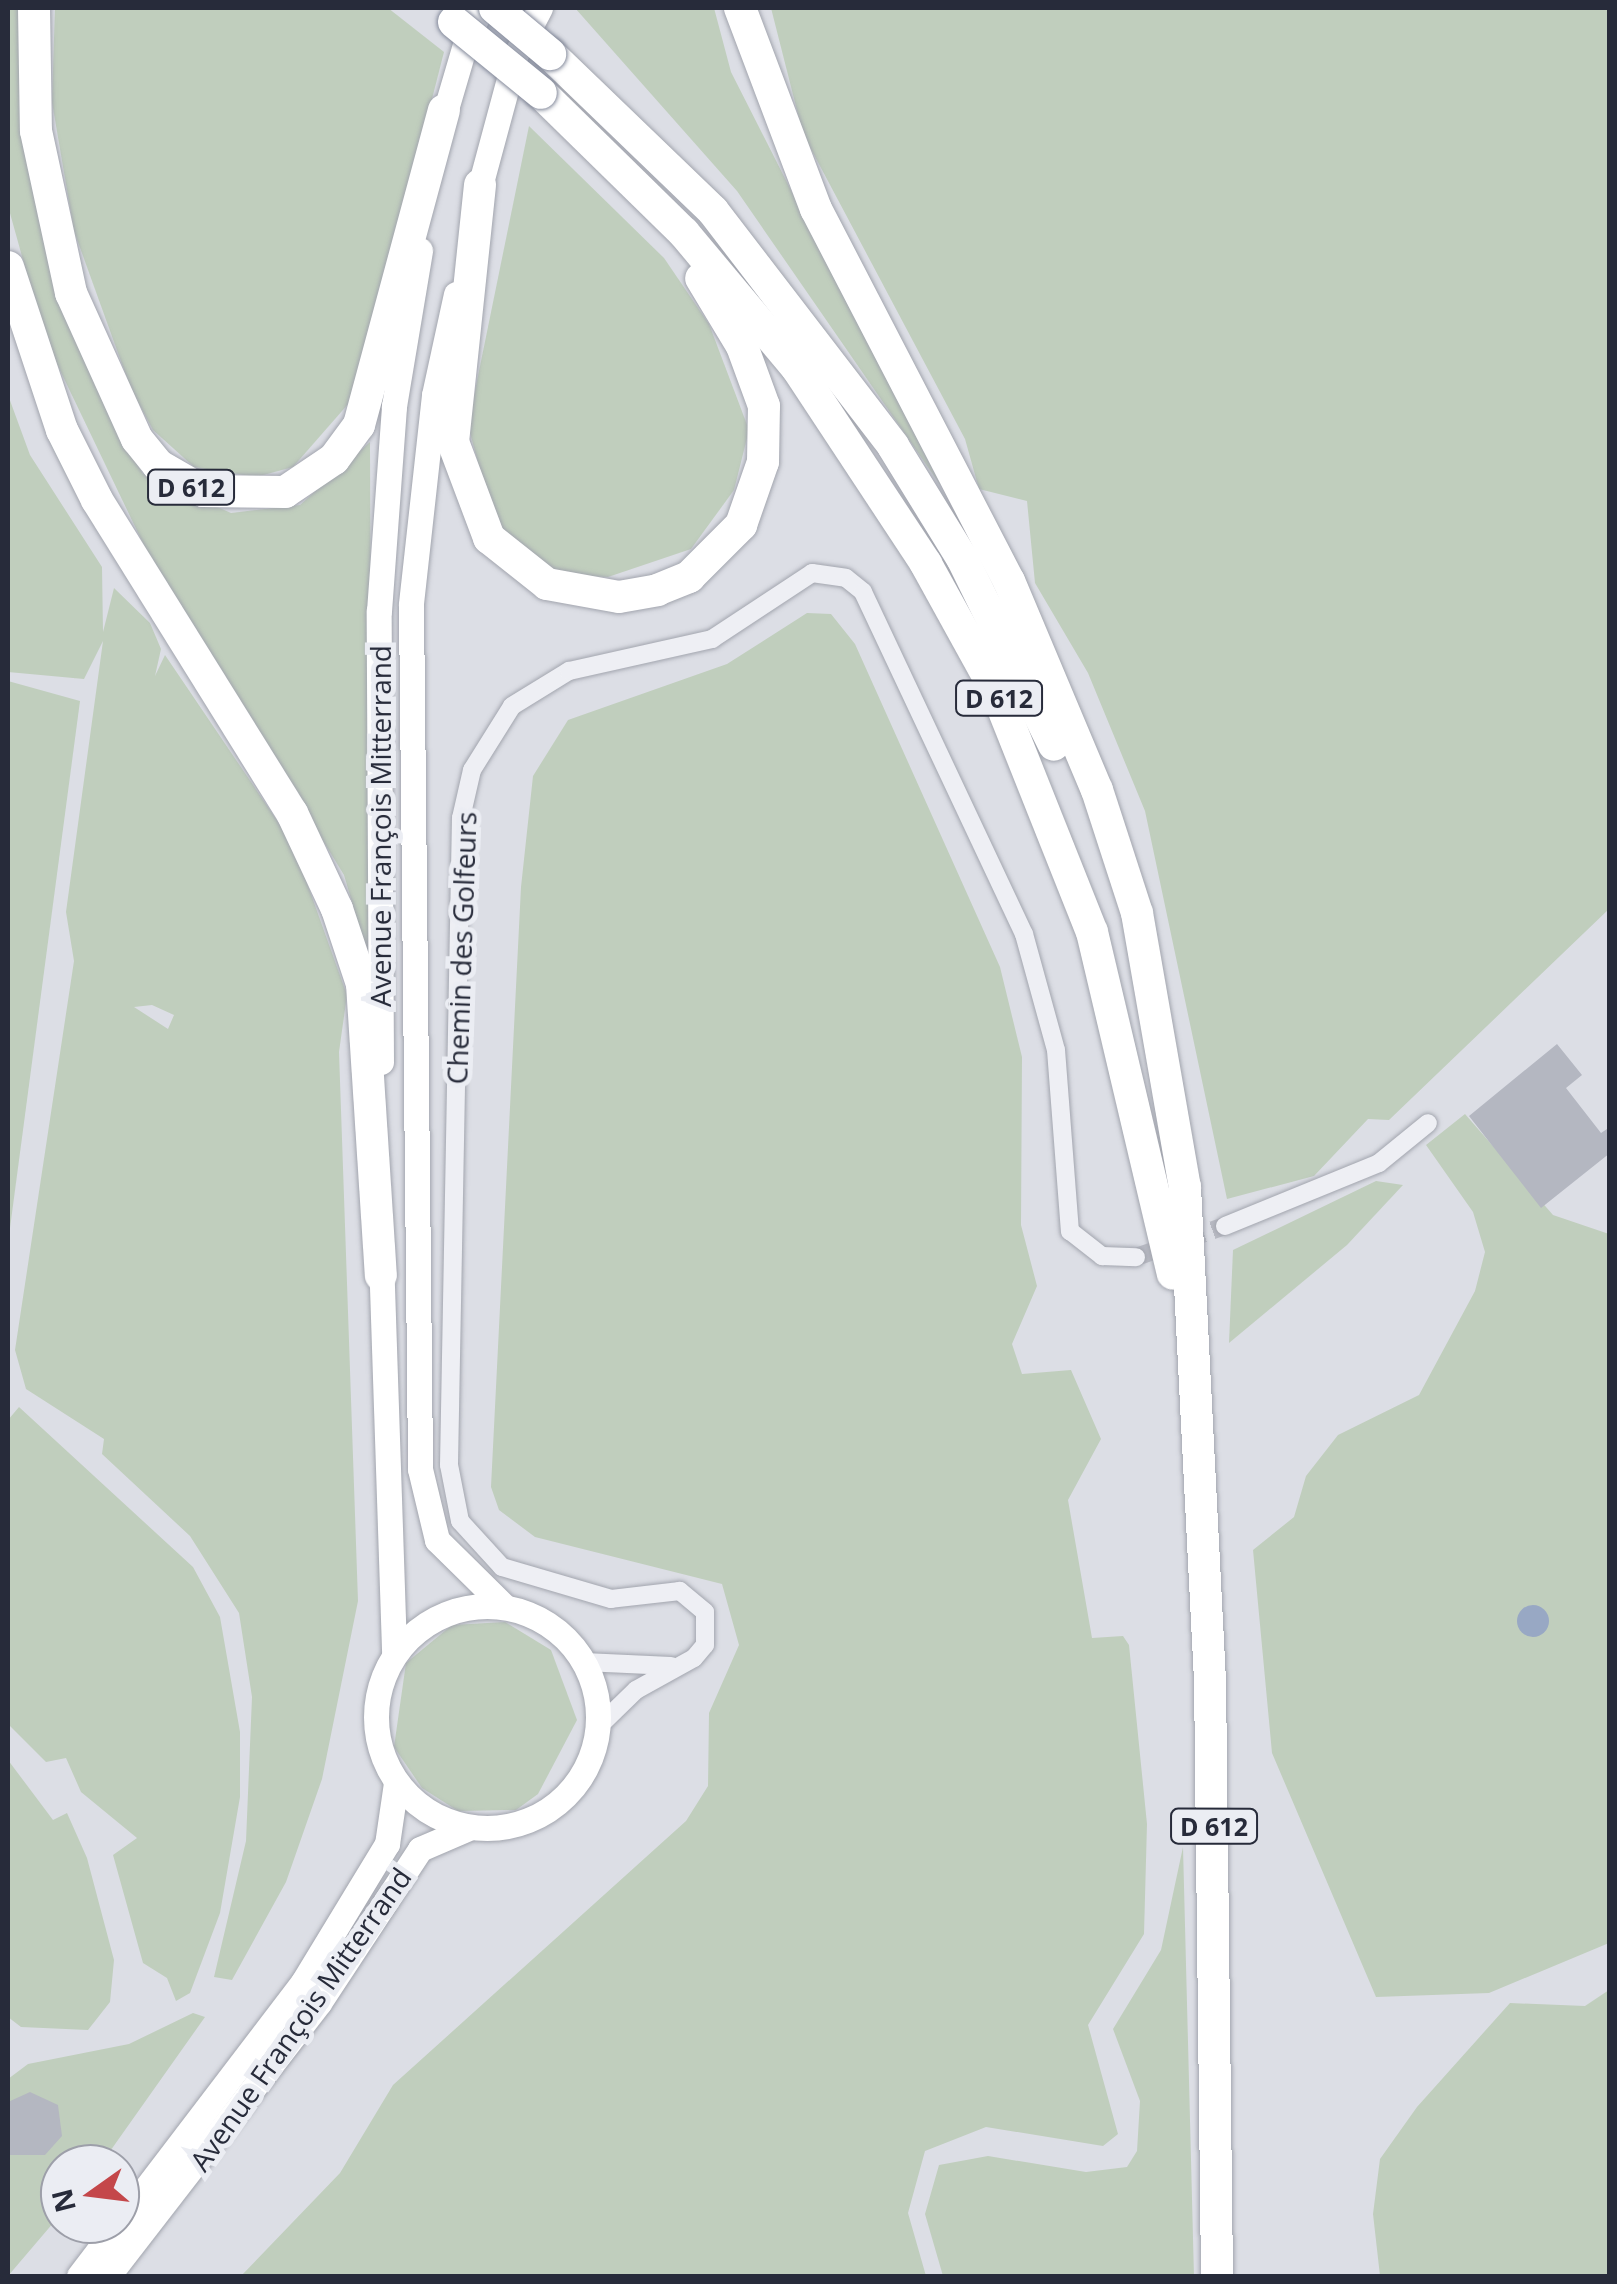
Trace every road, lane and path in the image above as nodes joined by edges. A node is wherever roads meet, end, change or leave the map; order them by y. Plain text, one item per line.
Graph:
1 (34, 8) edge
2 (540, 8) edge
3 (740, 8) edge
4 (469, 12) edge
5 (444, 110) junction
6 (582, 131) junction
7 (480, 185) junction
8 (8, 267) edge
9 (1157, 1042) junction
10 (1428, 1124) dead end
11 (1225, 1226) tunnel mouth
12 (1136, 1257) tunnel mouth
13 (381, 1275) junction
14 (1194, 1376) junction
15 (505, 1607) junction
16 (394, 1654) junction
17 (584, 1662) junction
18 (676, 1665) junction
19 (598, 1728) junction
20 (396, 1783) junction
21 (469, 1828) junction
22 (79, 2276) edge
23 (108, 2276) edge
24 (1217, 2276) edge

1 - 5 highway, D 612
2 - 7 main road, Avenue François Mitterrand
3 - 9 highway, D 612
4 - 5 main road, Avenue François Mitterrand
4 - 6 highway, D 612, bridge
4 - 9 highway, D 612, bridge
5 - 13 main road, Avenue François Mitterrand
6 - 7 highway, D 612
6 - 14 highway, D 612
7 - 15 main road, Avenue François Mitterrand
8 - 13 highway, D 612
9 - 14 highway, D 612
10 - 11 street
12 - 18 street, Chemin des Golfeurs
13 - 16 main road, Avenue François Mitterrand
14 - 24 highway, D 612
15 - 16 main road
15 - 17 main road
16 - 20 main road
17 - 18 street
17 - 19 main road
18 - 19 street, Chemin des Golfeurs
19 - 21 main road
20 - 21 main road
20 - 22 main road, Avenue François Mitterrand
21 - 23 main road, Avenue François Mitterrand

